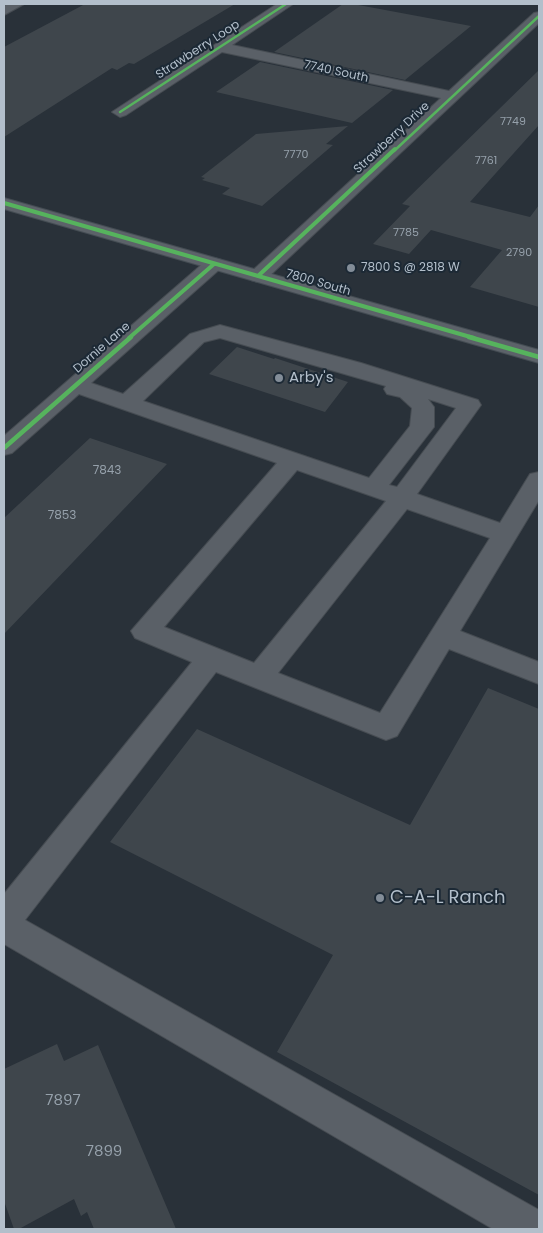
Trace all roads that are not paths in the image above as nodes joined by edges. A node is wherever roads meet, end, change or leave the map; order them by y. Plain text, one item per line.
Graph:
1 (17, 4) edge
2 (286, 4) edge
3 (4, 10) edge
4 (539, 16) edge
5 (220, 47) junction
6 (452, 96) junction
7 (120, 112) dead end
8 (4, 203) edge
9 (214, 264) junction
10 (258, 276) junction
11 (250, 340) junction
12 (539, 357) edge
13 (75, 385) junction
14 (127, 403) junction
15 (4, 448) edge
16 (293, 460) junction
17 (539, 480) edge
18 (373, 489) junction
19 (401, 499) junction
20 (506, 534) junction
21 (443, 636) junction
22 (211, 658) junction
23 (539, 673) edge
24 (259, 677) junction
25 (4, 920) edge
26 (4, 926) edge
27 (532, 1229) edge

1 - 3 street
2 - 5 street, Strawberry Loop
4 - 6 street, Strawberry Drive
5 - 6 street, 7740 South
5 - 7 street, Strawberry Loop
6 - 10 street, Strawberry Drive
8 - 9 main road, 7800 South
9 - 10 main road, 7800 South
9 - 13 street, Dornie Lane
10 - 12 main road, 7800 South
11 - 14 street
11 - 18 street
11 - 19 street
13 - 14 street
13 - 15 street, Dornie Lane
14 - 16 street
16 - 18 street
16 - 22 street
17 - 20 street
18 - 19 street
19 - 20 street
19 - 24 street
20 - 21 street
21 - 23 street
21 - 24 street
22 - 24 street
22 - 25 street
26 - 27 street

